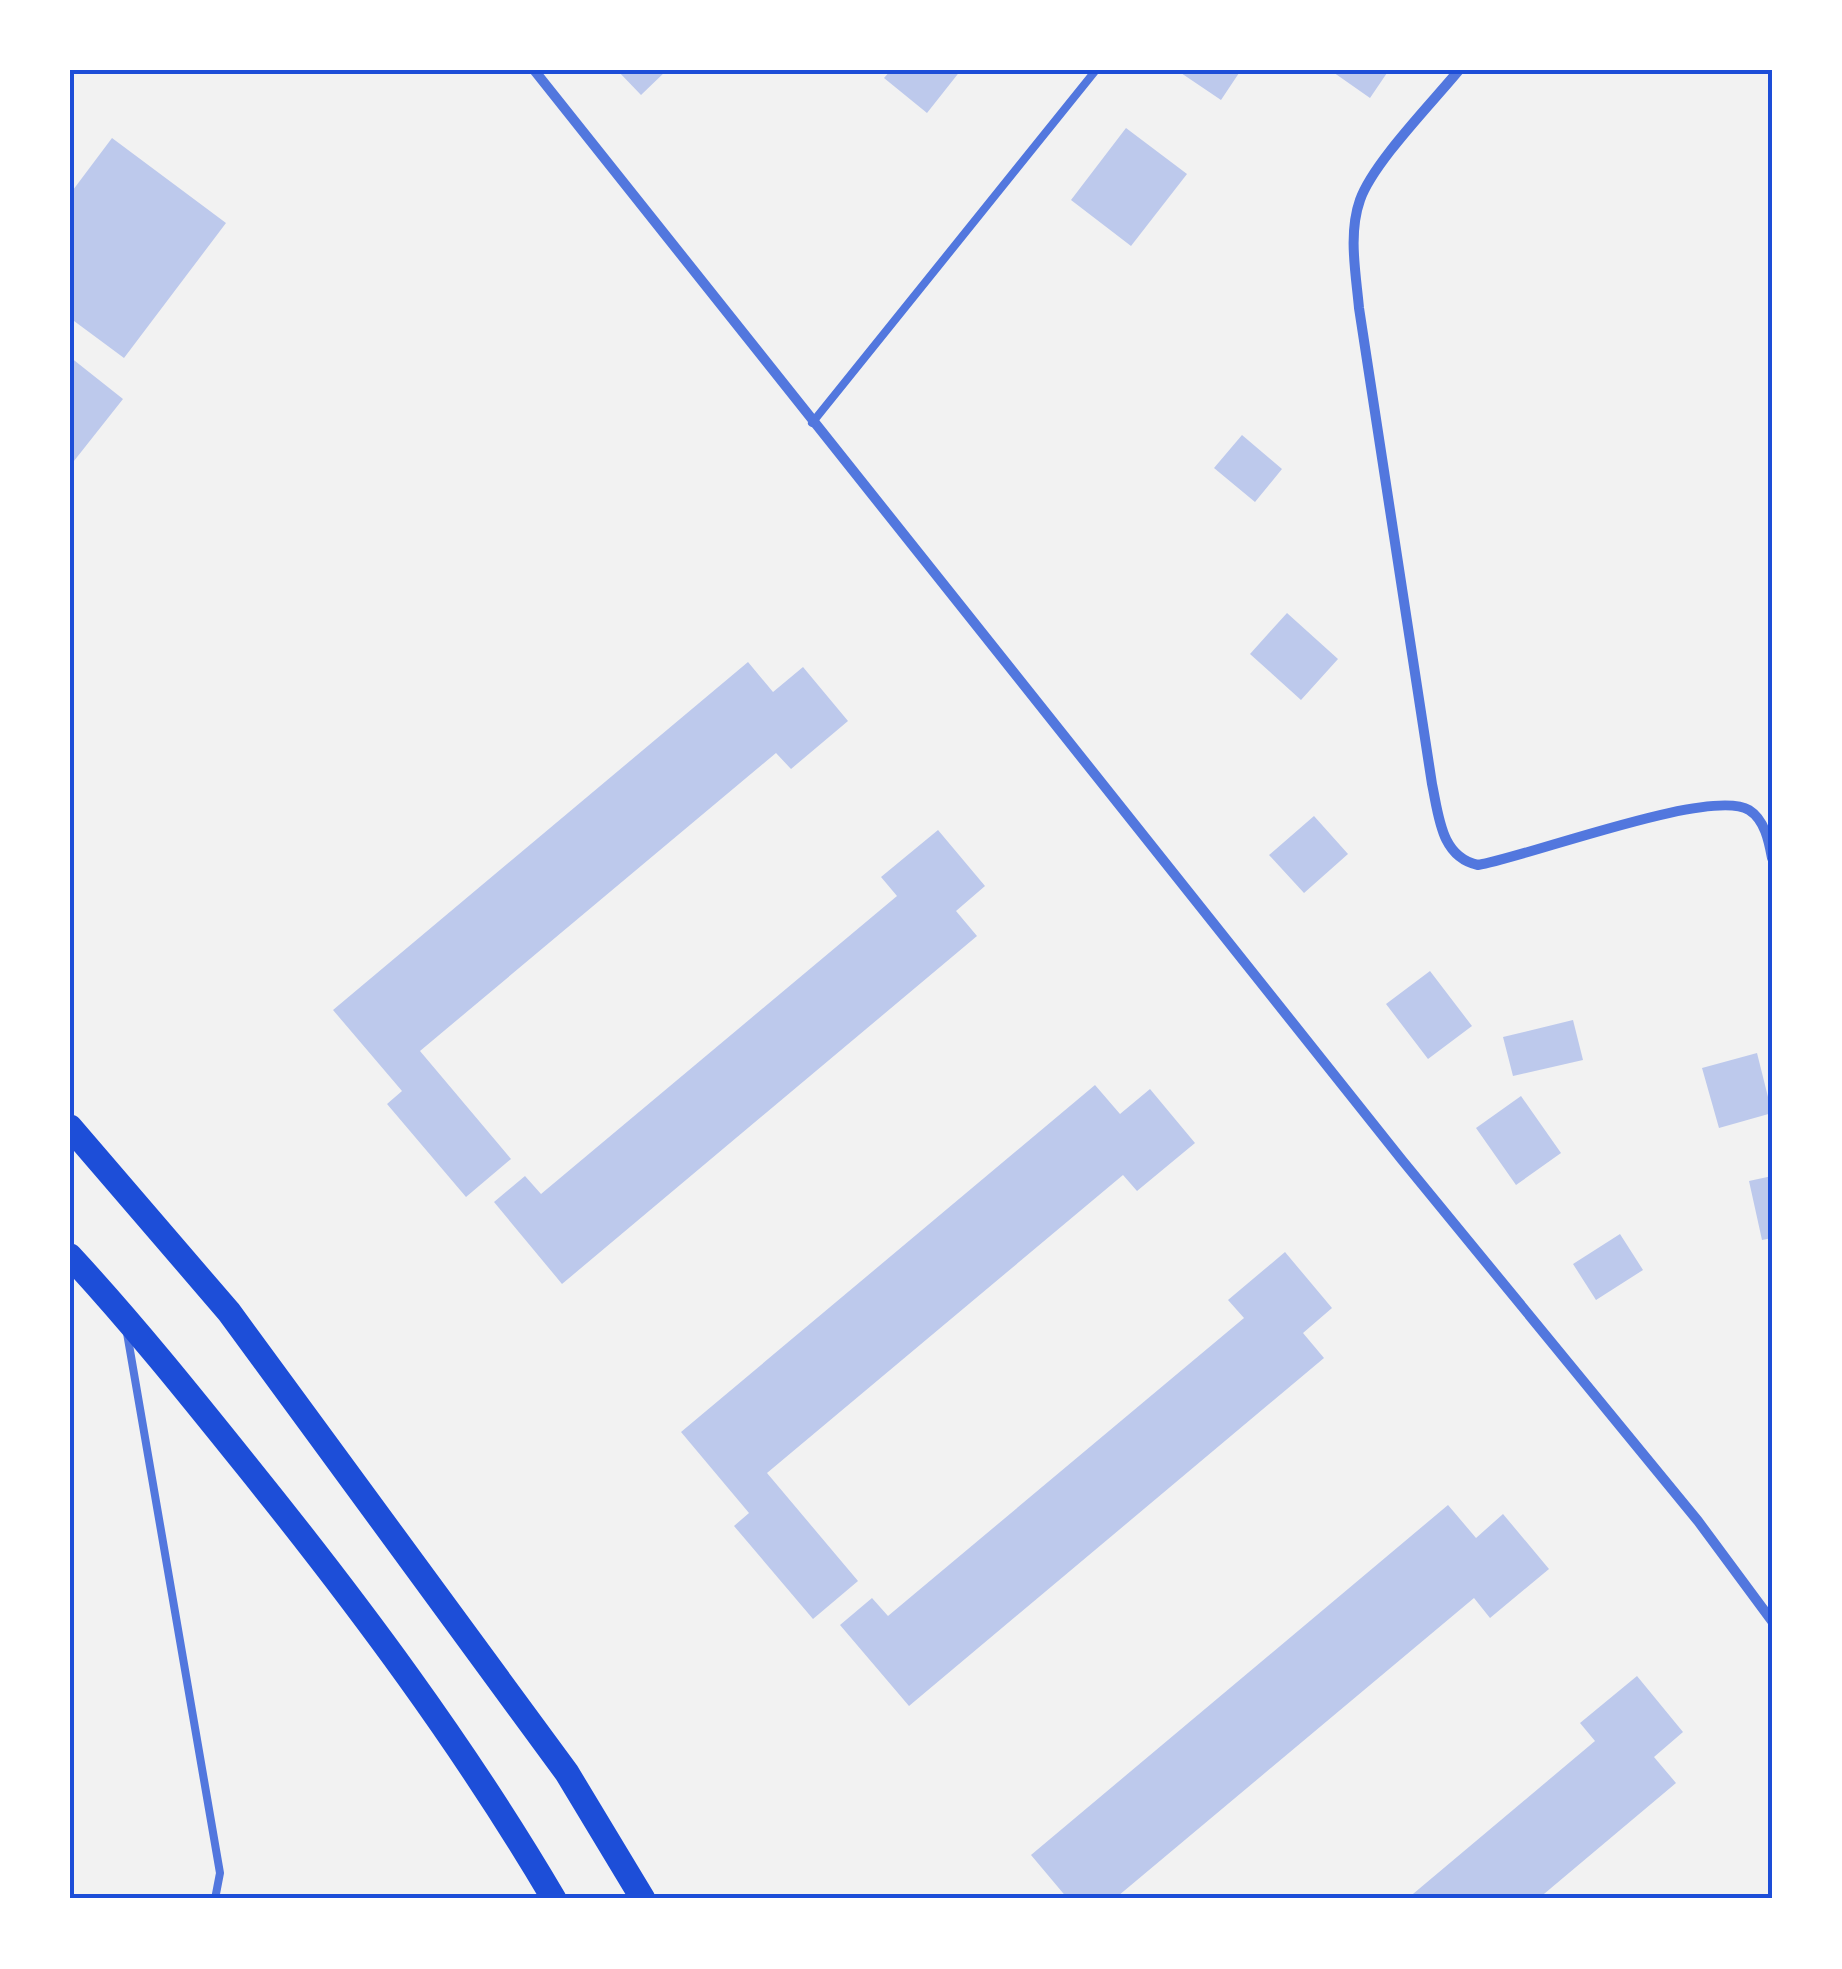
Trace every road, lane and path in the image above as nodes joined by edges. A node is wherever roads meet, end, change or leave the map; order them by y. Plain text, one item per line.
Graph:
1 (534, 70) edge
2 (1096, 70) edge
3 (1459, 70) edge
4 (812, 422) junction
5 (1772, 858) edge
6 (70, 1127) edge
7 (70, 1256) edge
8 (124, 1314) junction
9 (1772, 1621) edge
10 (214, 1899) edge
11 (554, 1899) edge
12 (643, 1899) edge

1 - 4 street
2 - 4 lane
3 - 5 street
4 - 9 street
6 - 12 main road
7 - 8 main road
8 - 10 lane
8 - 11 main road

